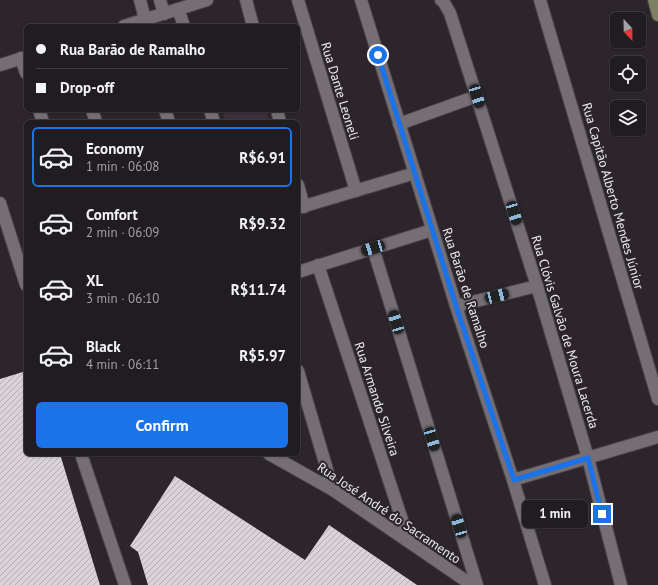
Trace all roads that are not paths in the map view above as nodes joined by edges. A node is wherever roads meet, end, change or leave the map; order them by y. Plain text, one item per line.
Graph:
1 (140, 0) edge
2 (160, 0) edge
3 (207, 0) edge
4 (246, 0) edge
5 (298, 0) edge
6 (361, 0) edge
7 (441, 0) edge
8 (540, 0) edge
9 (654, 0) edge
10 (178, 9) junction
11 (164, 14) junction
12 (658, 15) edge
13 (141, 22) edge
14 (183, 24) edge
15 (252, 24) edge
16 (23, 58) edge
17 (0, 65) edge
18 (477, 96) junction
19 (399, 124) junction
20 (415, 173) junction
21 (356, 191) junction
22 (0, 203) edge
23 (301, 208) edge
24 (432, 230) junction
25 (373, 248) junction
26 (318, 265) junction
27 (300, 271) edge
28 (24, 279) edge
29 (537, 286) junction
30 (456, 306) junction
31 (300, 377) edge
32 (658, 399) edge
33 (658, 437) edge
34 (82, 456) edge
35 (273, 456) edge
36 (588, 458) junction
37 (514, 480) junction
38 (334, 490) junction
39 (409, 541) junction
40 (125, 585) edge
41 (472, 585) edge
42 (477, 585) edge
43 (545, 585) edge
44 (621, 585) edge

1 - 13 street
2 - 11 street
3 - 10 street
4 - 15 street
5 - 21 street, Rua Dante Leoneli
6 - 19 street, Rua Barão de Ramalho
7 - 18 street, Rua Clóvis Galvão de Moura Lacerda
8 - 32 street, Rua Capitão Alberto Mendes Júnior
9 - 12 street
10 - 11 street
10 - 14 street
11 - 13 street
16 - 17 street
18 - 19 street
18 - 29 street, Rua Clóvis Galvão de Moura Lacerda
19 - 20 street, Rua Barão de Ramalho
20 - 21 street
20 - 24 street, Rua Barão de Ramalho
21 - 23 street
22 - 28 street
24 - 25 street
24 - 30 street, Rua Barão de Ramalho
25 - 26 street
25 - 42 street
26 - 27 street
26 - 39 street, Rua Armando Silveira
29 - 30 street
29 - 36 street, Rua Clóvis Galvão de Moura Lacerda
30 - 37 street, Rua Barão de Ramalho
31 - 38 street
33 - 36 street
34 - 40 street
35 - 38 street, Rua José André do Sacramento
36 - 37 street
36 - 44 street, Rua Clóvis Galvão de Moura Lacerda
37 - 43 street, Rua Barão de Ramalho
38 - 39 street, Rua José André do Sacramento
39 - 41 street, Rua José André do Sacramento

